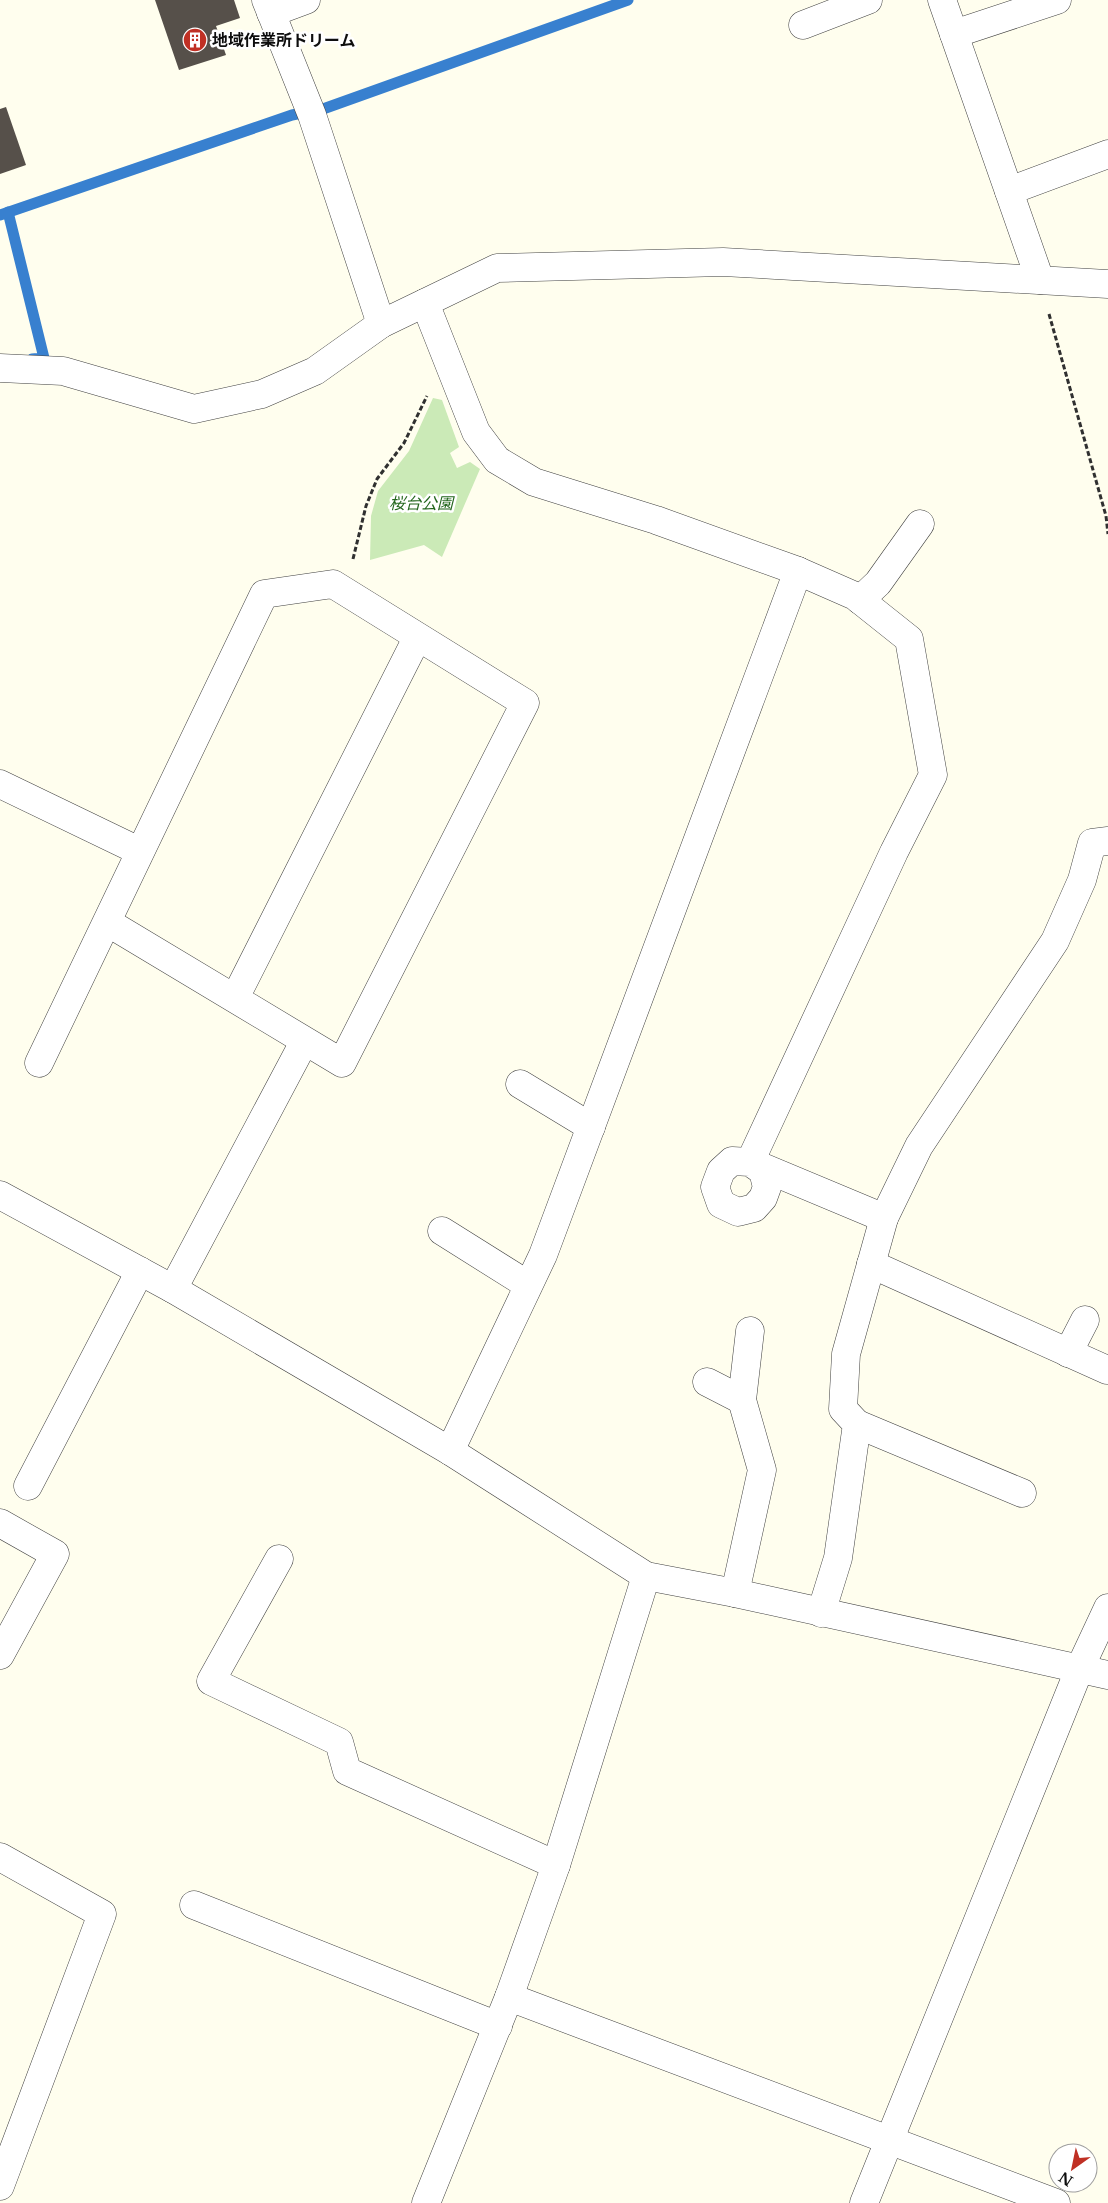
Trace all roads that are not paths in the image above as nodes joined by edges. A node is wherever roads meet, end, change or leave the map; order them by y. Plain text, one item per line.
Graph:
1 (306, 0) edge
2 (868, 0) edge
3 (942, 0) edge
4 (1057, 0) edge
5 (269, 6) edge
6 (803, 25) dead end
7 (954, 34) junction
8 (1108, 154) edge
9 (1009, 191) junction
10 (1040, 280) junction
11 (1108, 284) edge
12 (425, 303) junction
13 (381, 324) junction
14 (0, 368) edge
15 (920, 524) dead end
16 (798, 571) junction
17 (860, 600) junction
18 (417, 638) junction
19 (0, 784) edge
20 (1108, 841) edge
21 (139, 851) junction
22 (107, 922) junction
23 (235, 998) junction
24 (304, 1042) junction
25 (39, 1063) dead end
26 (520, 1084) dead end
27 (591, 1127) junction
28 (0, 1195) edge
29 (884, 1218) junction
30 (442, 1231) dead end
31 (872, 1264) junction
32 (140, 1271) junction
33 (528, 1285) junction
34 (173, 1288) junction
35 (1085, 1320) dead end
36 (750, 1331) dead end
37 (1068, 1353) junction
38 (1107, 1370) edge
39 (707, 1382) dead end
40 (742, 1400) junction
41 (858, 1424) junction
42 (450, 1452) junction
43 (28, 1486) dead end
44 (1022, 1493) dead end
45 (0, 1523) edge
46 (279, 1559) dead end
47 (646, 1576) junction
48 (735, 1593) junction
49 (1108, 1608) edge
50 (821, 1613) junction
51 (0, 1655) edge
52 (1079, 1670) junction
53 (1108, 1675) edge
54 (0, 1857) edge
55 (556, 1865) junction
56 (194, 1904) dead end
57 (509, 1997) junction
58 (498, 2026) junction
59 (889, 2139) junction
60 (0, 2186) edge
61 (426, 2203) edge
62 (864, 2203) edge
63 (1056, 2203) edge

1 - 5 street
2 - 6 street
3 - 7 street
4 - 7 street
5 - 13 street
7 - 9 street
8 - 9 street
9 - 10 street
10 - 11 street
10 - 12 street
12 - 13 street
12 - 16 street
13 - 14 street
15 - 17 street
16 - 17 street
16 - 27 street
17 - 29 street
18 - 21 street
18 - 23 street
18 - 24 street
19 - 21 street
20 - 29 street
21 - 22 street
22 - 23 street
22 - 25 street
23 - 24 street
24 - 34 street
26 - 27 street
27 - 33 street
28 - 32 street
29 - 31 street
30 - 33 street
31 - 37 street
31 - 41 street
32 - 34 street
32 - 43 street
33 - 42 street
34 - 42 street
35 - 37 street
36 - 40 street
37 - 38 street
39 - 40 street
40 - 48 street
41 - 44 street
41 - 50 street
42 - 47 street
45 - 51 street
46 - 55 street
47 - 48 street
47 - 55 street
48 - 50 street
49 - 52 street
50 - 52 street
52 - 53 street
52 - 59 street
54 - 60 street
55 - 57 street
56 - 58 street
57 - 58 street
57 - 59 street
58 - 61 street
59 - 62 street
59 - 63 street

